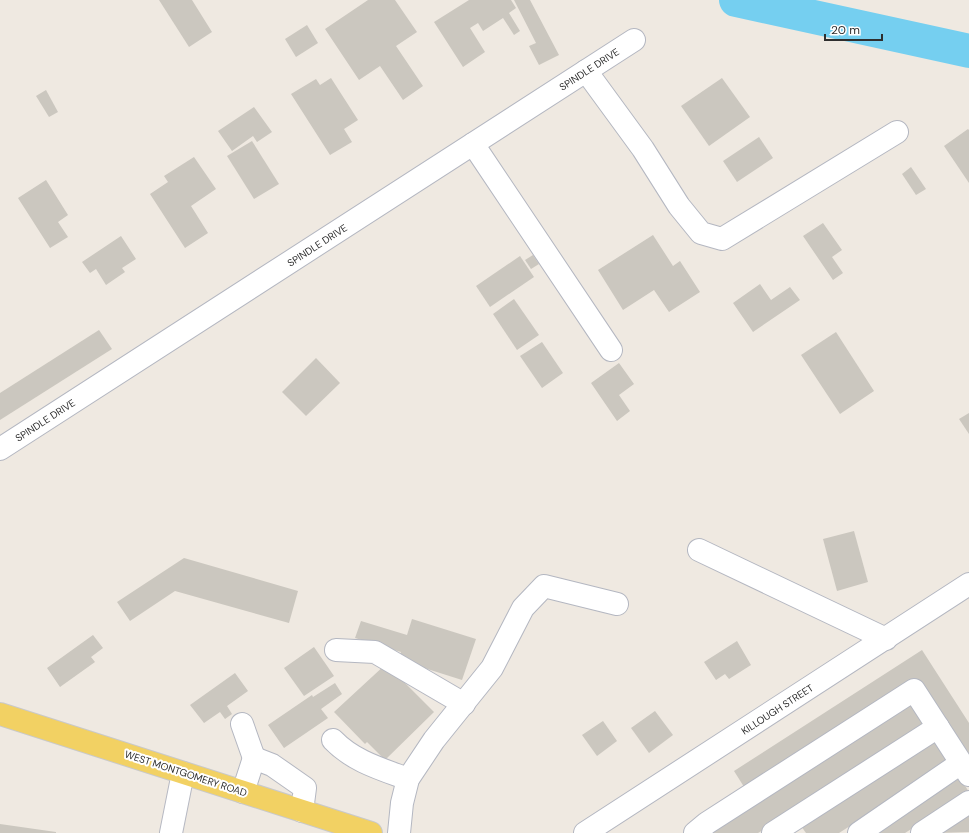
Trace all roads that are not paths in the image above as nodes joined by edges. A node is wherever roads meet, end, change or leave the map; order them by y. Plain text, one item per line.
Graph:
1 (634, 40) dead end
2 (586, 71) junction
3 (897, 132) dead end
4 (473, 144) junction
5 (611, 350) dead end
6 (0, 449) edge
7 (699, 550) dead end
8 (969, 584) edge
9 (617, 604) dead end
10 (886, 639) junction
11 (336, 650) dead end
12 (464, 704) junction
13 (0, 714) edge
14 (242, 724) dead end
15 (938, 727) junction
16 (333, 740) dead end
17 (254, 758) junction
18 (965, 769) edge
19 (183, 773) junction
20 (408, 779) junction
21 (243, 792) junction
22 (969, 802) edge
23 (302, 811) junction
24 (170, 833) edge
25 (372, 833) edge
26 (399, 833) edge
27 (585, 833) edge
28 (695, 833) edge
29 (772, 833) edge
30 (859, 833) edge
31 (922, 833) edge

1 - 2 street, SPINDLE DRIVE
2 - 3 street
2 - 4 street, SPINDLE DRIVE
4 - 5 street
4 - 6 street, SPINDLE DRIVE
7 - 10 street
8 - 10 street, KILLOUGH STREET
9 - 12 street
10 - 27 street, KILLOUGH STREET
11 - 12 street
12 - 20 street
13 - 19 main road, WEST MONTGOMERY ROAD
14 - 17 street
15 - 18 street
15 - 28 street
15 - 29 street
16 - 20 street
17 - 21 street
17 - 23 street
18 - 30 street
19 - 21 main road, WEST MONTGOMERY ROAD
19 - 24 street
20 - 26 street
21 - 23 main road, WEST MONTGOMERY ROAD
22 - 31 street
23 - 25 main road, WEST MONTGOMERY ROAD

